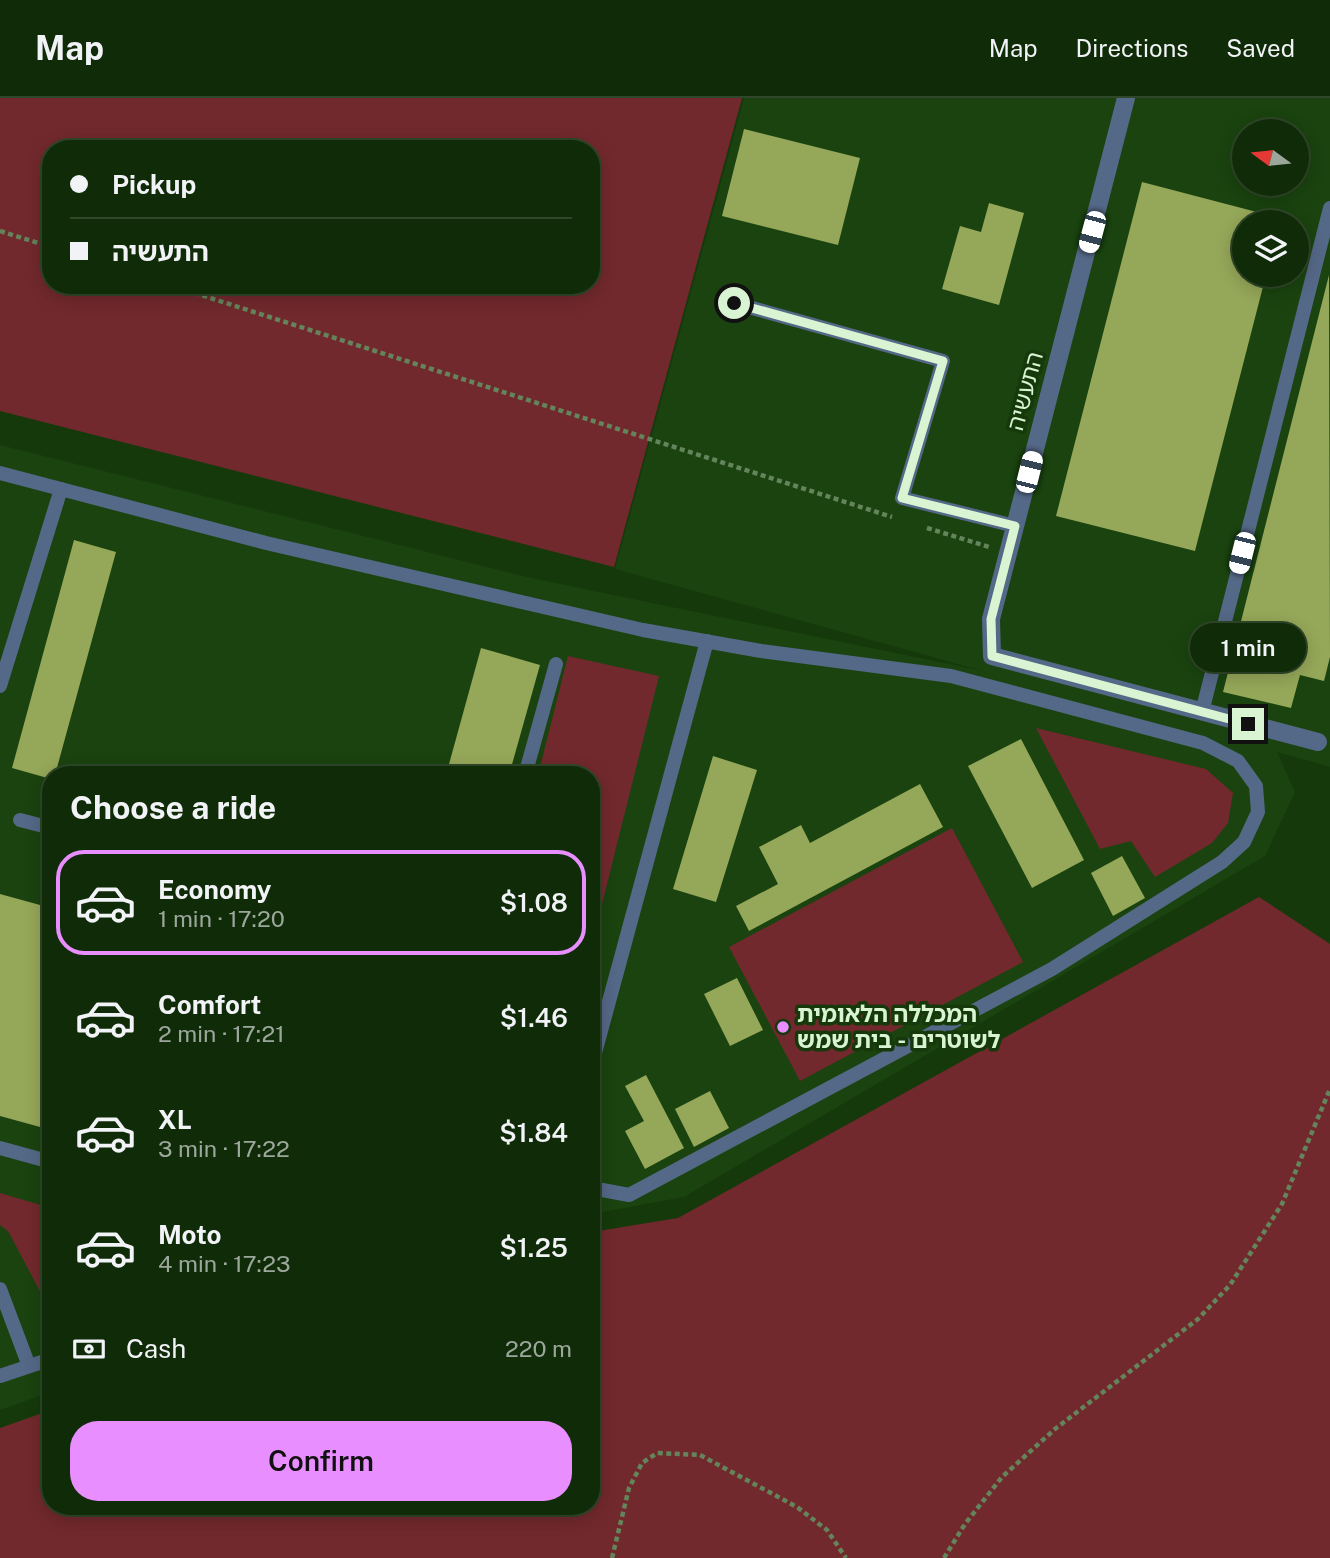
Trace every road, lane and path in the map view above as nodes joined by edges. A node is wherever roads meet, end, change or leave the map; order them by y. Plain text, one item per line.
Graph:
1 (1126, 98) edge
2 (1330, 208) edge
3 (0, 231) edge
4 (42, 244) edge
5 (198, 294) edge
6 (734, 303) dead end
7 (0, 473) edge
8 (61, 489) junction
9 (902, 520) dead end
10 (915, 524) dead end
11 (1015, 526) junction
12 (1008, 554) junction
13 (707, 641) junction
14 (556, 664) dead end
15 (0, 686) edge
16 (1202, 712) junction
17 (1318, 742) dead end
18 (528, 766) edge
19 (20, 820) dead end
20 (42, 826) edge
21 (600, 1035) edge
22 (1330, 1089) edge
23 (0, 1148) edge
24 (42, 1159) edge
25 (600, 1190) edge
26 (0, 1289) edge
27 (42, 1362) edge
28 (29, 1366) junction
29 (0, 1376) edge
30 (612, 1558) edge
31 (846, 1558) edge
32 (944, 1558) edge

1 - 11 street, התעשיה
2 - 16 lane
3 - 4 path
5 - 9 path
6 - 11 lane
7 - 8 lane
8 - 13 lane
8 - 15 lane
10 - 12 path
11 - 12 street, התעשיה
12 - 16 street, התעשיה
13 - 21 lane
13 - 25 lane
14 - 18 lane
16 - 17 street, התעשיה
19 - 20 lane
22 - 32 path
23 - 24 lane
26 - 28 lane
27 - 28 lane
28 - 29 lane
30 - 31 path

